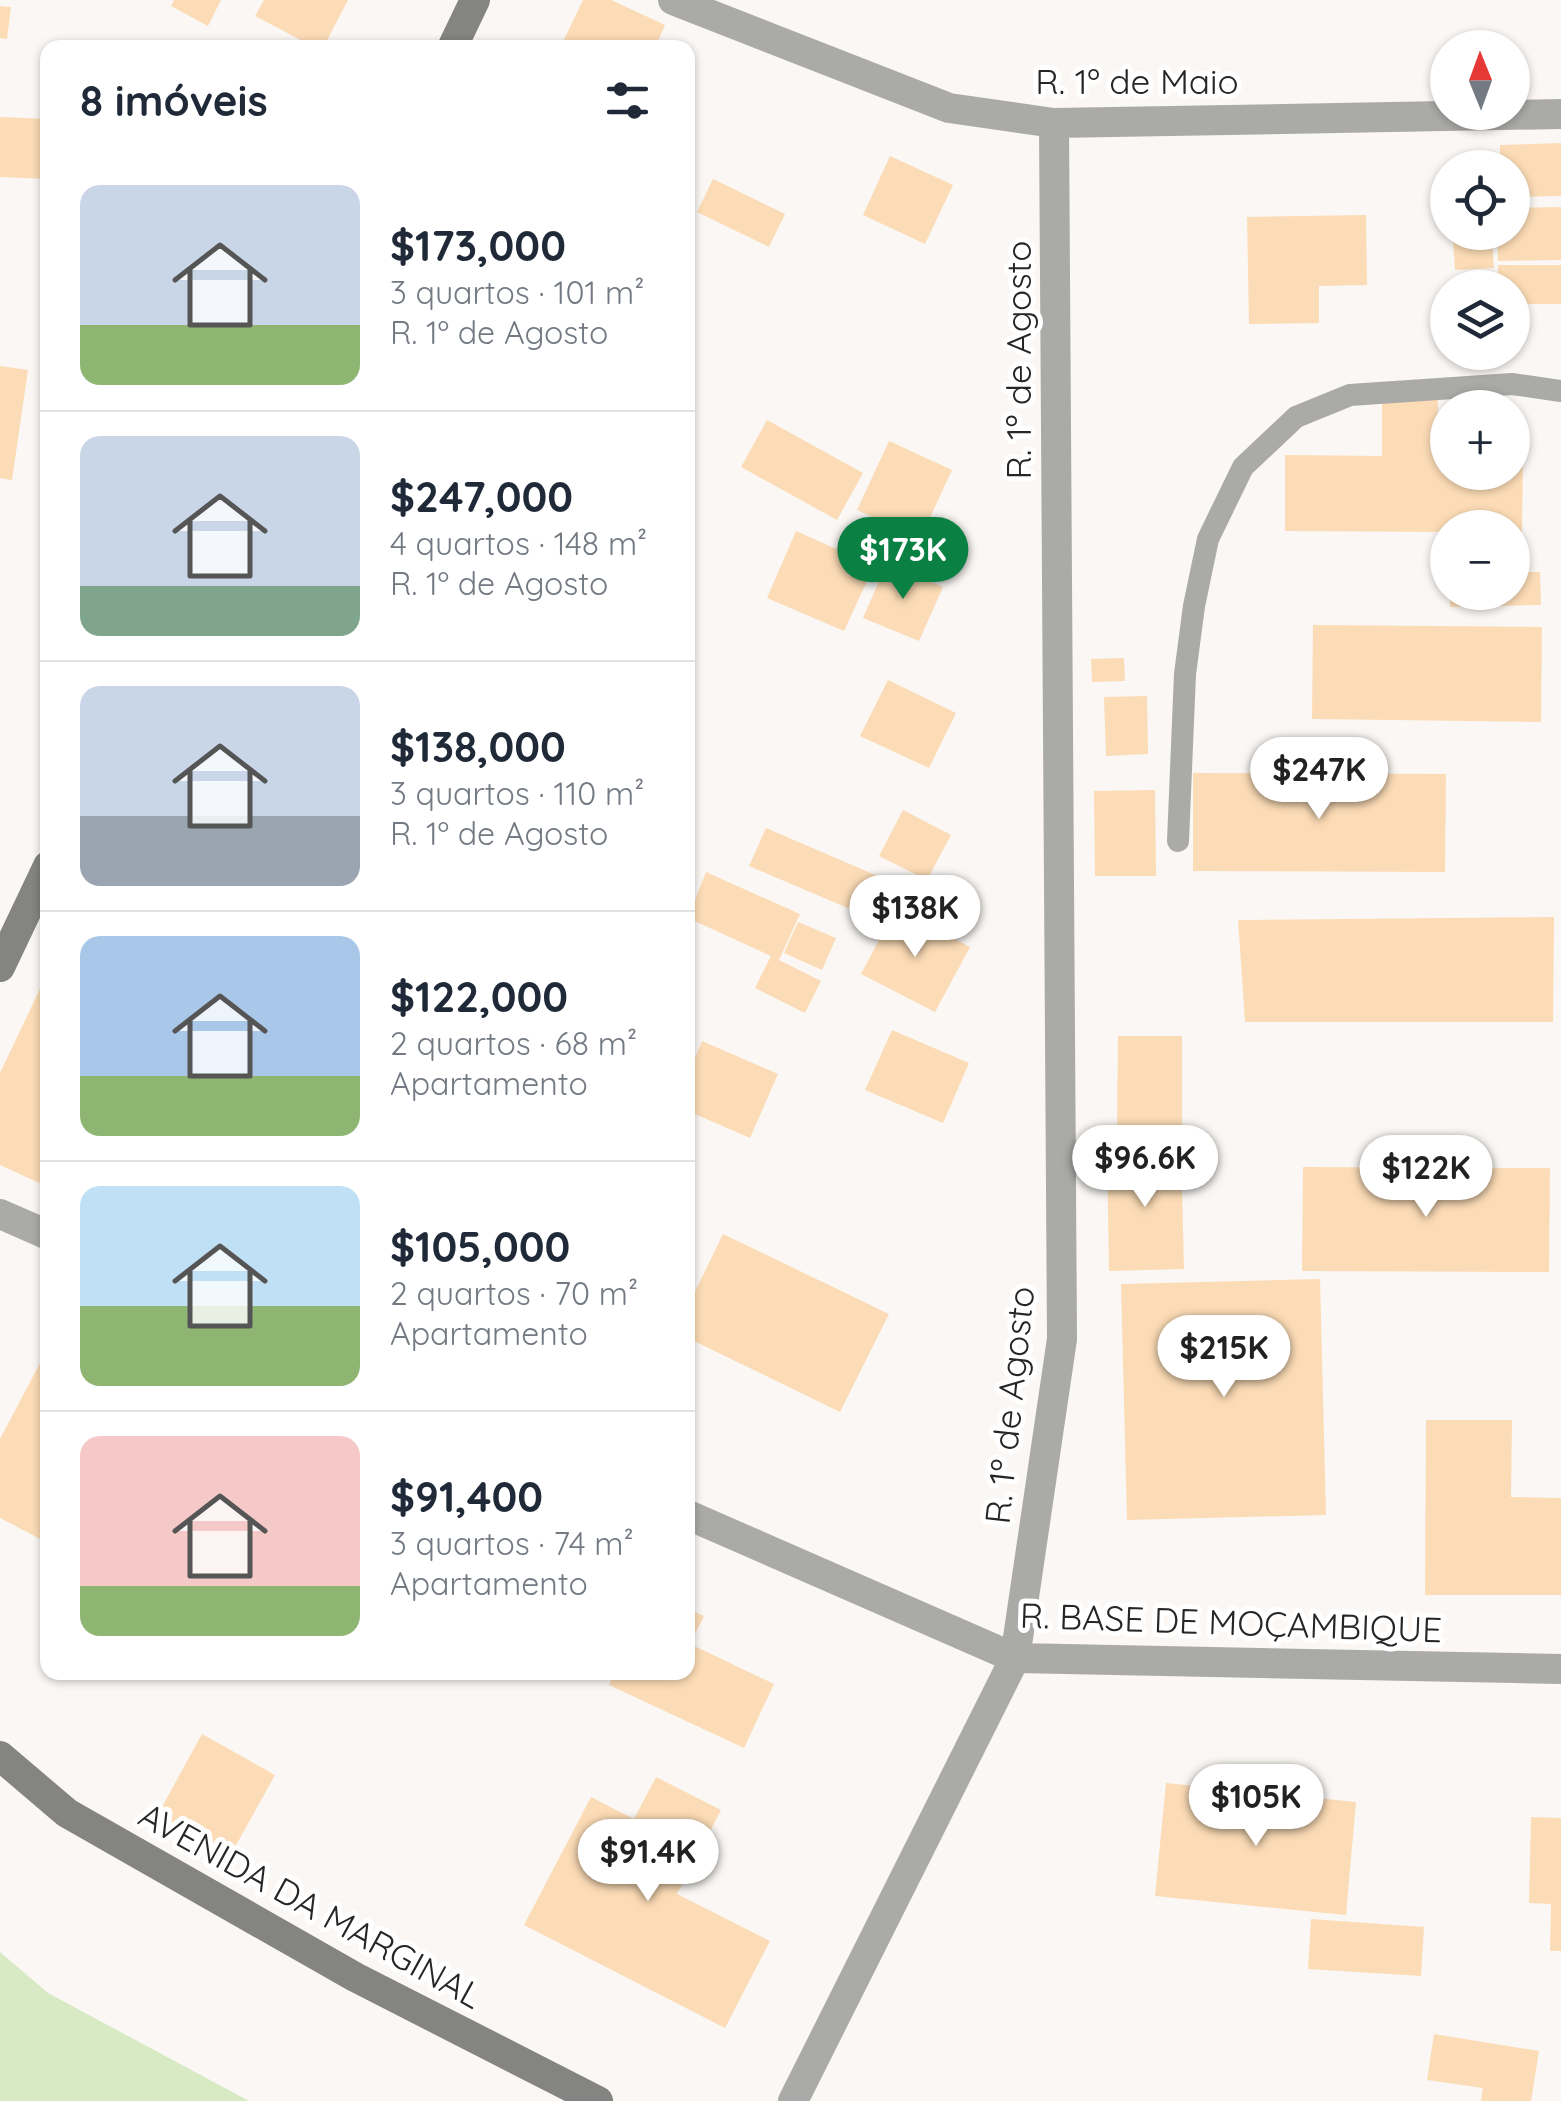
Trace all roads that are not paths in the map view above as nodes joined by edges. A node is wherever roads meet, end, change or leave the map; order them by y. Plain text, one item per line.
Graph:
1 (475, 0) edge
2 (674, 0) edge
3 (456, 40) edge
4 (1561, 114) edge
5 (1054, 123) junction
6 (1561, 391) edge
7 (1178, 841) dead end
8 (40, 883) edge
9 (0, 967) edge
10 (0, 1214) edge
11 (40, 1232) edge
12 (695, 1517) edge
13 (1015, 1658) junction
14 (1561, 1669) edge
15 (0, 1756) edge
16 (598, 2101) edge
17 (793, 2101) edge

1 - 3 street
2 - 5 street, R. 1º de Maio
4 - 5 street, R. 1º de Maio
5 - 13 street, R. 1º de Agosto
6 - 7 lane
8 - 9 street
10 - 11 street
12 - 13 street, R. BASE DE MOÇAMBIQUE
13 - 14 street, R. BASE DE MOÇAMBIQUE
13 - 17 street, R. 1º de Agosto
15 - 16 street, AVENIDA DA MARGINAL

